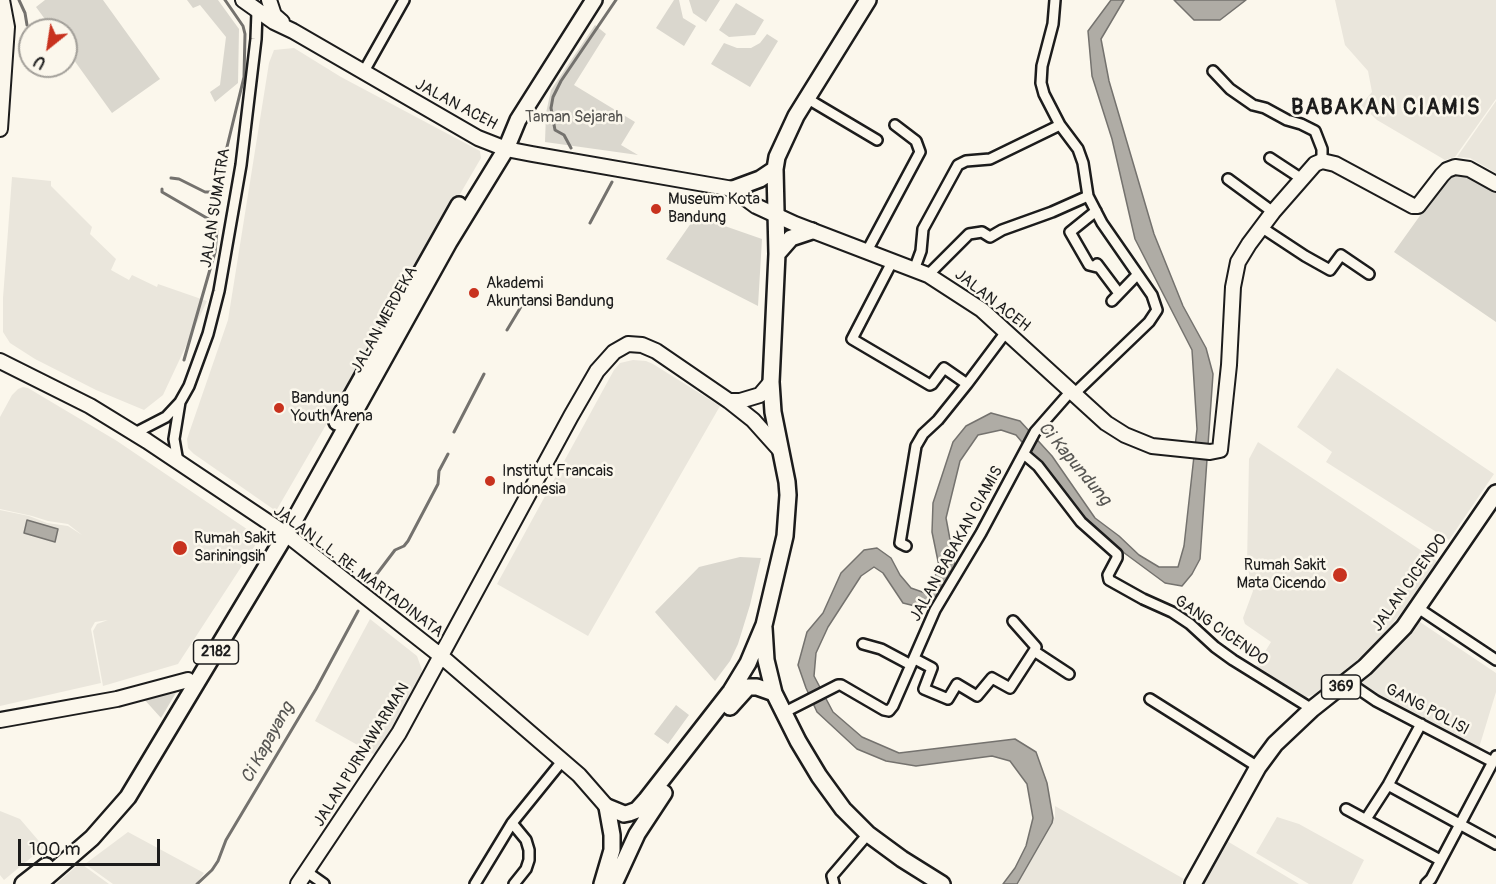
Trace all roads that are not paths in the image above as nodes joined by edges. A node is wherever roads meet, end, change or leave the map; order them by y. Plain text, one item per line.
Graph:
1 (2, 0) edge
2 (243, 0) edge
3 (269, 0) edge
4 (405, 0) edge
5 (594, 0) edge
6 (868, 0) edge
7 (1054, 0) edge
8 (257, 12) junction
9 (3, 15) edge
10 (293, 31) junction
11 (1213, 71) dead end
12 (363, 73) junction
13 (808, 99) junction
14 (894, 125) dead end
15 (1060, 125) junction
16 (0, 129) edge
17 (877, 140) dead end
18 (501, 147) junction
19 (1270, 158) dead end
20 (1322, 161) junction
21 (776, 169) junction
22 (1228, 179) dead end
23 (1302, 179) junction
24 (1496, 184) edge
25 (733, 189) junction
26 (1088, 196) junction
27 (1096, 211) junction
28 (1273, 212) junction
29 (777, 216) junction
30 (1261, 227) junction
31 (812, 231) junction
32 (867, 251) junction
33 (777, 254) junction
34 (892, 262) junction
35 (914, 270) junction
36 (1369, 274) dead end
37 (928, 275) junction
38 (1137, 275) junction
39 (1118, 292) junction
40 (1112, 301) dead end
41 (1006, 332) junction
42 (0, 362) edge
43 (771, 382) junction
44 (967, 384) junction
45 (1072, 393) junction
46 (729, 401) junction
47 (180, 402) junction
48 (135, 434) junction
49 (779, 449) junction
50 (1025, 453) junction
51 (178, 462) junction
52 (1496, 493) edge
53 (282, 532) junction
54 (906, 546) dead end
55 (1418, 608) junction
56 (1013, 621) dead end
57 (764, 625) junction
58 (863, 644) dead end
59 (1034, 651) junction
60 (441, 656) junction
61 (1496, 660) edge
62 (913, 662) junction
63 (1069, 674) dead end
64 (1350, 679) junction
65 (188, 680) junction
66 (774, 693) junction
67 (1150, 699) dead end
68 (1312, 708) junction
69 (783, 712) junction
70 (0, 720) edge
71 (1421, 724) junction
72 (563, 760) junction
73 (1494, 765) edge
74 (1258, 767) junction
75 (1388, 785) junction
76 (608, 807) junction
77 (1346, 809) dead end
78 (1366, 819) junction
79 (102, 822) junction
80 (512, 823) junction
81 (1460, 824) junction
82 (868, 834) junction
83 (1496, 844) edge
84 (1440, 860) junction
85 (307, 872) junction
86 (23, 884) edge
87 (39, 884) edge
88 (298, 884) edge
89 (324, 884) edge
90 (475, 884) edge
91 (514, 884) edge
92 (602, 884) edge
93 (614, 884) edge
94 (834, 884) edge
95 (942, 884) edge
96 (1193, 884) edge
97 (1427, 884) edge

1 - 9 street
2 - 8 street, JALAN ACEH
3 - 10 street
4 - 12 street
5 - 18 main road, JALAN MERDEKA
6 - 13 main road
7 - 15 street, JALAN BABAKAN CIAMIS
8 - 10 street, JALAN ACEH
8 - 47 street, JALAN SUMATRA
9 - 16 street
10 - 12 street, JALAN ACEH
11 - 20 street
12 - 18 street, JALAN ACEH
13 - 17 street
13 - 21 main road
14 - 32 street
15 - 26 street, JALAN BABAKAN CIAMIS
15 - 35 street
18 - 25 street, JALAN ACEH
18 - 53 main road, JALAN MERDEKA
19 - 23 street
20 - 23 street, JALAN ACEH
20 - 24 street
21 - 25 main road
21 - 29 main road
22 - 28 street
23 - 28 street, JALAN ACEH
25 - 29 street, JALAN ACEH
26 - 27 street, JALAN BABAKAN CIAMIS
26 - 37 street
27 - 38 street, JALAN BABAKAN CIAMIS
27 - 39 street
28 - 30 street, JALAN ACEH
29 - 31 street, JALAN ACEH
29 - 33 main road
30 - 36 street
30 - 45 street, JALAN ACEH
31 - 32 street, JALAN ACEH
31 - 33 main road
32 - 34 street, JALAN ACEH
33 - 43 main road
34 - 35 street, JALAN ACEH
34 - 44 street
35 - 37 street, JALAN ACEH
37 - 41 street, JALAN ACEH
38 - 39 street
38 - 45 street, JALAN BABAKAN CIAMIS
39 - 40 street
41 - 44 street
41 - 45 street, JALAN ACEH
42 - 48 street, JALAN L.L. RE. MARTADINATA
43 - 46 street
43 - 49 main road
44 - 54 street
45 - 50 street, JALAN BABAKAN CIAMIS
46 - 49 street, JALAN PURNAWARMAN
46 - 60 street, JALAN PURNAWARMAN
47 - 48 street, JALAN SUMATRA
47 - 51 street, JALAN SUMATRA
48 - 51 street, JALAN L.L. RE. MARTADINATA
49 - 57 main road
50 - 62 street, JALAN BABAKAN CIAMIS
50 - 68 street, GANG CICENDO
51 - 53 street, JALAN L.L. RE. MARTADINATA
52 - 55 main road, JALAN CICENDO / 369
53 - 60 street, JALAN L.L. RE. MARTADINATA
53 - 65 main road, 2182
53 - 79 main road, 2182
55 - 61 street
55 - 64 main road, JALAN CICENDO / 369
56 - 59 street
57 - 66 main road
57 - 76 main road
58 - 62 street
59 - 62 street
59 - 63 street
60 - 72 street, JALAN L.L. RE. MARTADINATA
60 - 85 street, JALAN PURNAWARMAN
62 - 69 street, JALAN BABAKAN CIAMIS
64 - 68 main road, JALAN CICENDO / 369
64 - 71 street, GANG POLISI
65 - 70 street
65 - 79 main road, 2182
66 - 69 main road
66 - 93 main road
67 - 74 street
68 - 74 main road, JALAN CICENDO / 369
69 - 82 main road
71 - 73 street, GANG POLISI
71 - 75 street
72 - 76 street, JALAN L.L. RE. MARTADINATA
72 - 80 street
73 - 81 street
74 - 96 main road, JALAN CICENDO / 369
75 - 78 street
75 - 81 street
76 - 92 main road
77 - 78 street
78 - 84 street
79 - 86 main road, 2182
79 - 87 main road, 2182
80 - 90 street
80 - 91 street
81 - 83 street
81 - 84 street
82 - 94 street
82 - 95 main road
84 - 97 street
85 - 88 street, JALAN PURNAWARMAN
85 - 89 street

